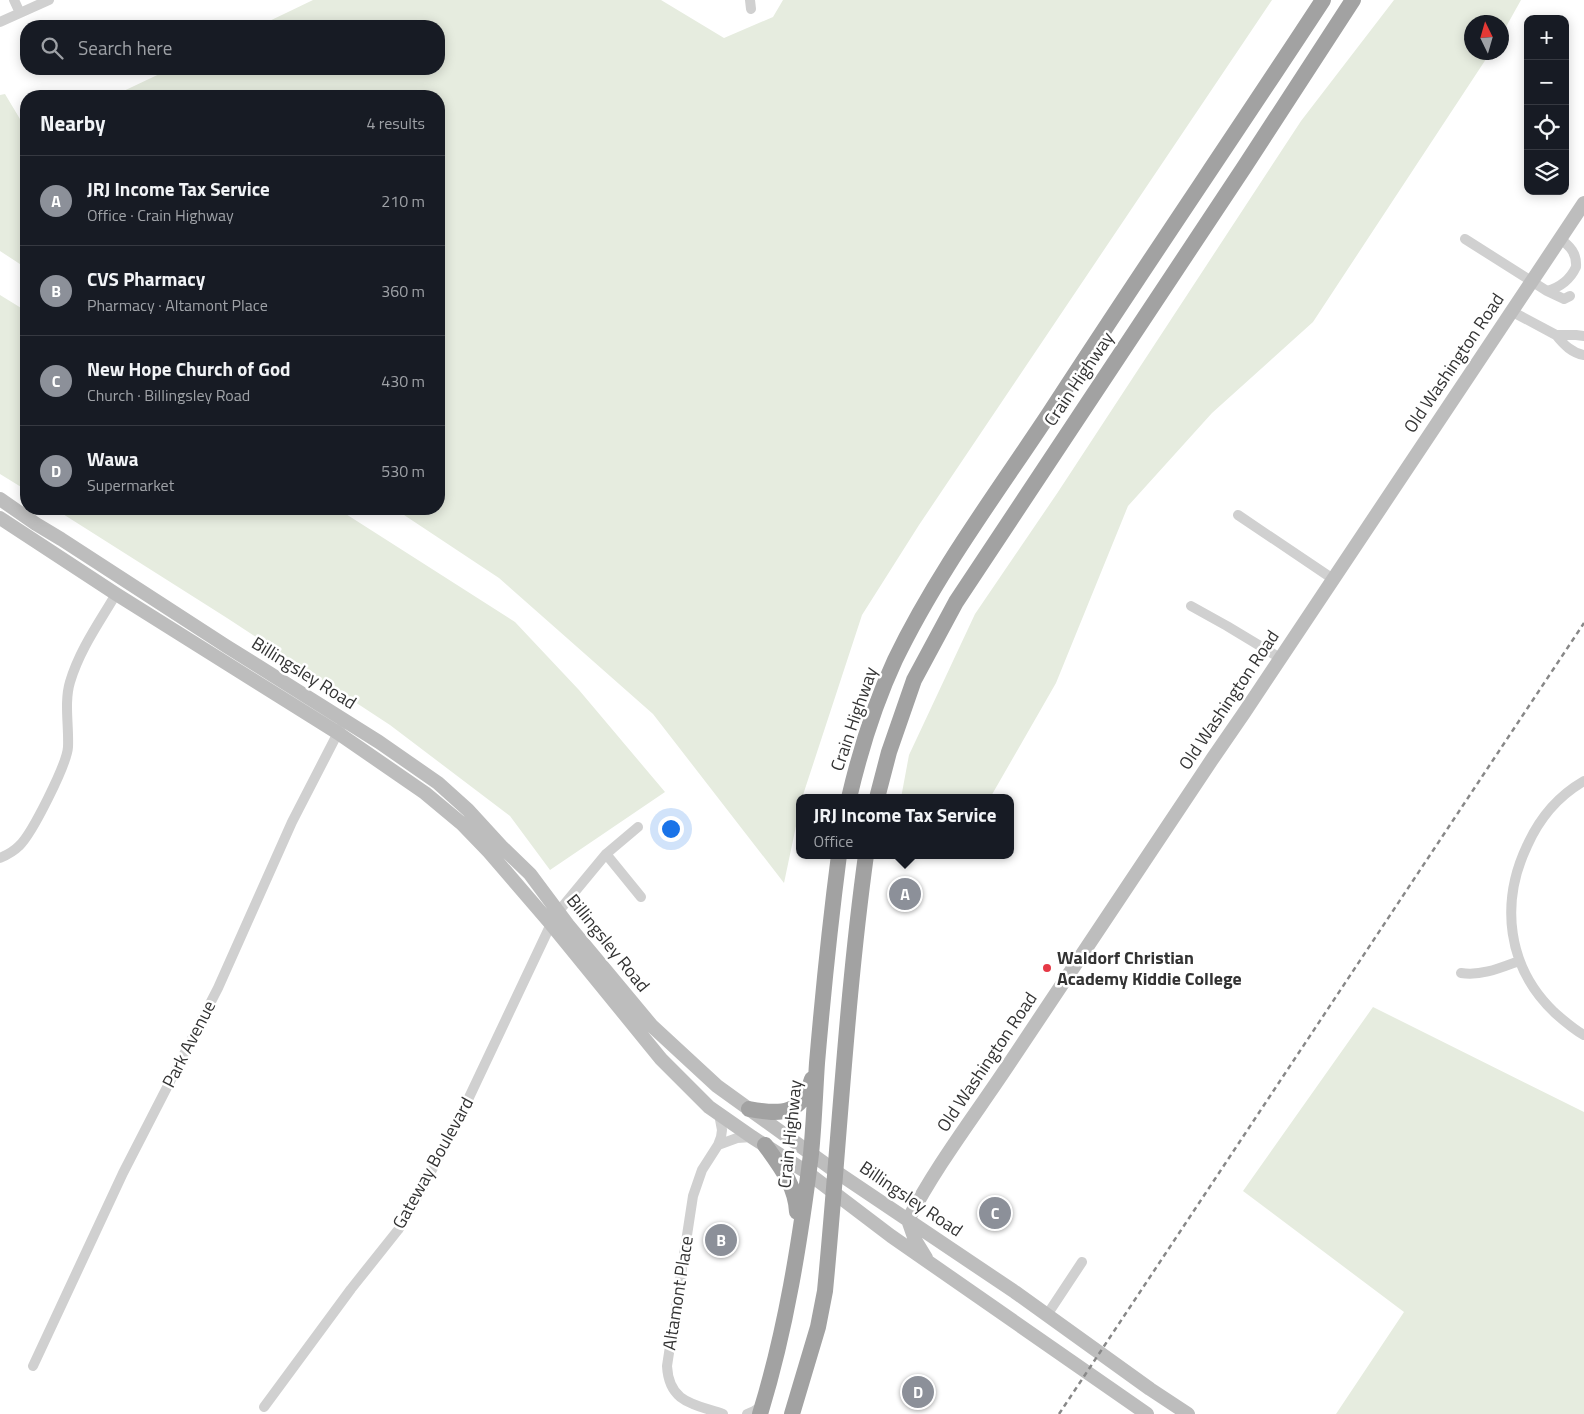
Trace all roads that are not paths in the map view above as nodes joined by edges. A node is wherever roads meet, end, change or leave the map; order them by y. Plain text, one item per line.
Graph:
1 (14, 0) edge
2 (49, 0) edge
3 (1323, 0) edge
4 (1353, 0) edge
5 (20, 13) junction
6 (0, 22) edge
7 (1225, 147) junction
8 (1245, 166) junction
9 (1584, 203) edge
10 (1559, 238) junction
11 (1464, 239) dead end
12 (1531, 281) junction
13 (1547, 291) junction
14 (1570, 296) dead end
15 (1511, 311) junction
16 (1556, 335) junction
17 (1584, 336) edge
18 (1584, 355) edge
19 (0, 499) edge
20 (20, 513) edge
21 (23, 515) edge
22 (1238, 515) dead end
23 (0, 518) edge
24 (1333, 579) junction
25 (116, 594) junction
26 (1191, 606) dead end
27 (1280, 658) junction
28 (341, 727) junction
29 (1584, 781) edge
30 (850, 794) edge
31 (878, 794) edge
32 (638, 827) dead end
33 (606, 854) junction
34 (0, 858) edge
35 (838, 859) edge
36 (865, 859) edge
37 (641, 897) dead end
38 (554, 918) junction
39 (1519, 961) junction
40 (1461, 973) dead end
41 (1584, 1035) edge
42 (817, 1062) junction
43 (749, 1109) junction
44 (719, 1114) junction
45 (759, 1141) junction
46 (718, 1145) junction
47 (811, 1152) junction
48 (835, 1171) junction
49 (808, 1173) junction
50 (832, 1193) junction
51 (908, 1220) junction
52 (799, 1239) junction
53 (1082, 1262) dead end
54 (930, 1263) junction
55 (1047, 1315) junction
56 (1034, 1335) junction
57 (33, 1366) dead end
58 (264, 1407) dead end
59 (761, 1410) edge
60 (723, 1414) edge
61 (747, 1414) edge
62 (792, 1414) edge
63 (1147, 1414) edge
64 (1188, 1414) edge

1 - 5 street
2 - 5 street
3 - 7 highway, Crain Highway
4 - 8 highway, Crain Highway
5 - 6 street
7 - 8 highway
7 - 30 highway, Crain Highway
8 - 31 highway, Crain Highway
9 - 10 main road, Old Washington Road
10 - 12 main road, Old Washington Road
10 - 13 street
11 - 12 street
12 - 13 street
12 - 15 main road, Old Washington Road
13 - 14 street
15 - 16 street
15 - 24 main road, Old Washington Road
16 - 17 street
16 - 18 street
19 - 20 main road, Billingsley Road
21 - 28 main road, Billingsley Road
22 - 24 street
23 - 25 main road, Billingsley Road
24 - 27 main road, Old Washington Road
25 - 28 main road, Billingsley Road
25 - 34 street
26 - 27 street
27 - 51 main road, Old Washington Road
28 - 38 main road, Billingsley Road
28 - 57 street, Park Avenue
29 - 39 street
32 - 33 street, Gateway Boulevard
33 - 37 street
33 - 38 street, Gateway Boulevard
35 - 42 highway, Crain Highway
36 - 48 highway
38 - 43 main road, Billingsley Road
38 - 44 main road, Billingsley Road
38 - 58 street, Gateway Boulevard
39 - 40 street
39 - 41 street
42 - 43 highway
42 - 47 highway, Crain Highway
43 - 47 main road, Billingsley Road
44 - 45 main road, Billingsley Road
44 - 46 street, Altamont Place
45 - 46 street
45 - 49 main road, Billingsley Road
45 - 52 highway
46 - 60 street, Altamont Place
47 - 48 main road, Billingsley Road
47 - 49 highway, Crain Highway
48 - 50 highway
48 - 51 main road, Billingsley Road
49 - 50 main road, Billingsley Road
49 - 52 highway, Crain Highway
50 - 54 main road, Billingsley Road
50 - 62 highway
51 - 54 main road
51 - 55 main road, Billingsley Road
52 - 59 highway, Crain Highway
53 - 55 street
54 - 56 main road, Billingsley Road
55 - 56 main road
55 - 64 main road, Billingsley Road
56 - 63 main road, Billingsley Road
59 - 61 street

